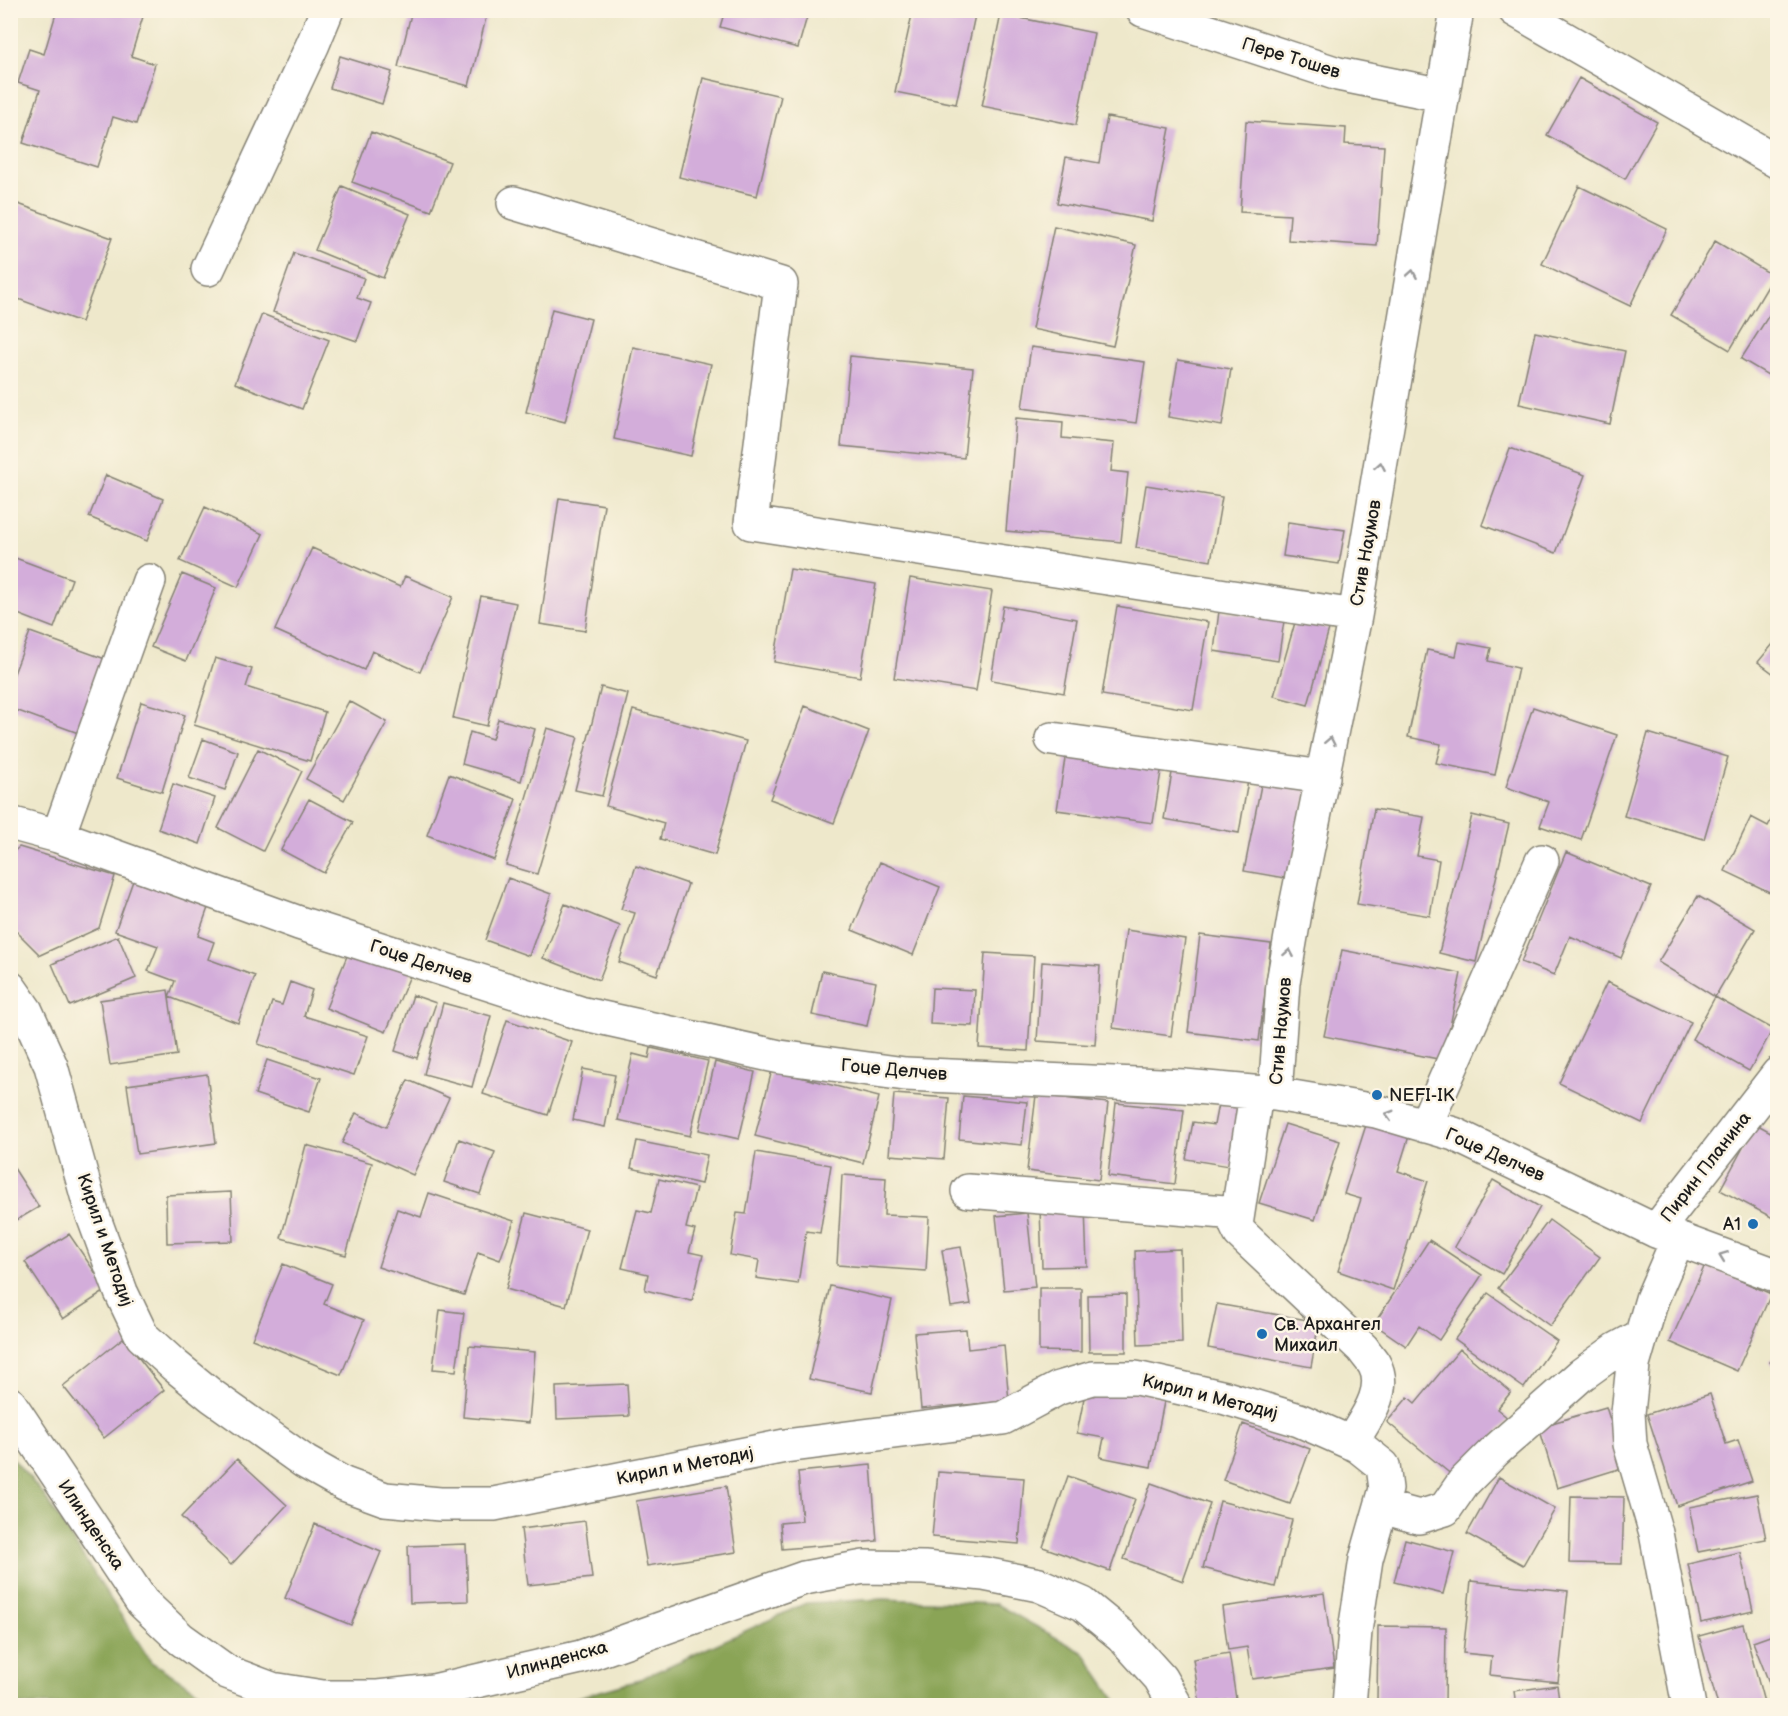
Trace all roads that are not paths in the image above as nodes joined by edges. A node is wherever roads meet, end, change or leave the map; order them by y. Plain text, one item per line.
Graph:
1 (327, 10) edge
2 (1143, 10) edge
3 (1457, 10) edge
4 (1515, 10) edge
5 (1442, 95) junction
6 (1778, 162) edge
7 (514, 203) dead end
8 (208, 269) dead end
9 (149, 581) dead end
10 (1355, 616) junction
11 (1053, 739) dead end
12 (1323, 777) junction
13 (10, 823) edge
14 (58, 836) junction
15 (1542, 861) dead end
16 (10, 988) edge
17 (1778, 1074) edge
18 (1266, 1094) junction
19 (1425, 1126) junction
20 (968, 1191) dead end
21 (1237, 1213) junction
22 (1667, 1235) junction
23 (1778, 1276) edge
24 (1641, 1336) junction
25 (10, 1404) edge
26 (1351, 1443) junction
27 (1382, 1507) junction
28 (1176, 1706) edge
29 (1349, 1706) edge
30 (1689, 1706) edge

1 - 8 street
2 - 5 street, Пере Тошев
3 - 5 street, Стив Наумов
4 - 6 street
10 -> 5 street, Стив Наумов
7 - 10 street
9 - 14 street
12 -> 10 street, Стив Наумов
11 - 12 street
18 -> 12 street, Стив Наумов
13 - 14 street, Гоце Делчев
14 - 18 street, Гоце Делчев
15 - 19 street
16 - 26 street, Кирил и Методиј
17 - 22 street, Пирин Планина
19 -> 18 street, Гоце Делчев
18 - 21 street, Стив Наумов
19 - 22 street, Гоце Делчев
20 - 21 street
21 - 26 street
23 -> 22 street, Гоце Делчев
22 - 24 street, Пирин Планина
24 - 27 street
24 - 30 street, Пирин Планина
25 - 28 street, Илинденска
26 - 27 street, Кирил и Методиј
27 - 29 street, Кирил и Методиј

